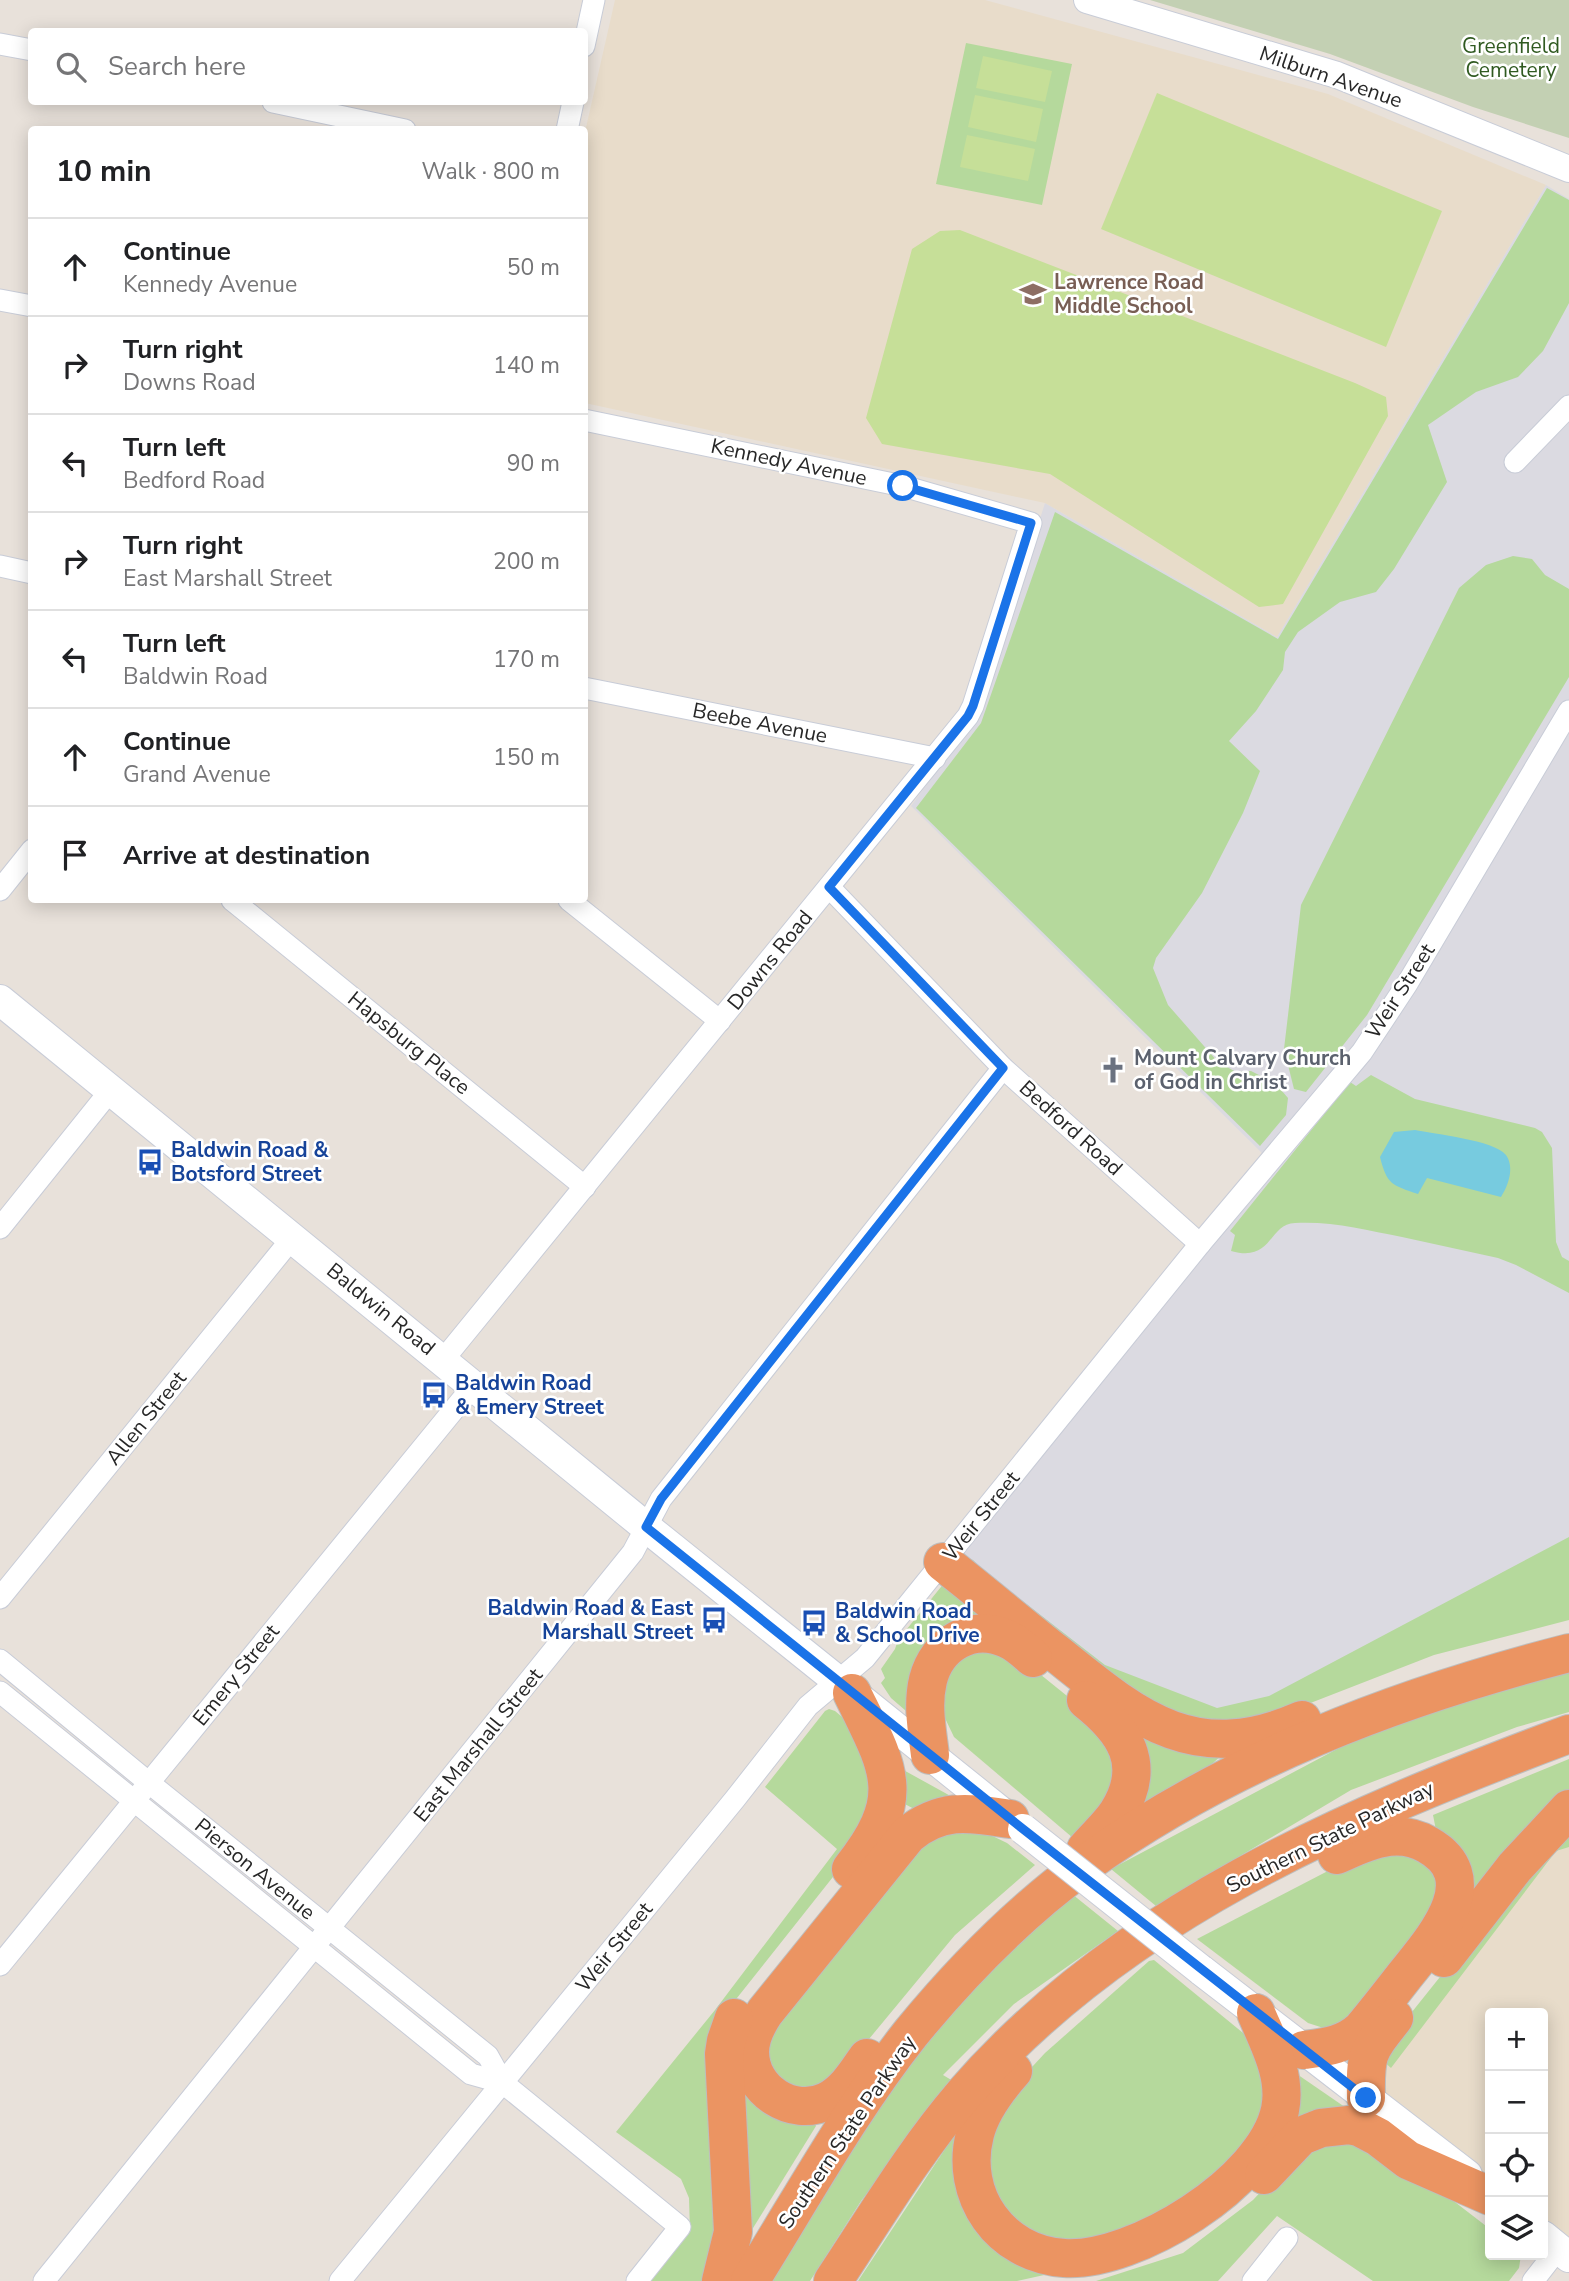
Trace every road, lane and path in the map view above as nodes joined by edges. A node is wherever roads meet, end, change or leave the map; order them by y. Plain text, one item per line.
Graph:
1 (594, 0) edge
2 (1087, 0) edge
3 (588, 28) edge
4 (0, 44) edge
5 (28, 49) edge
6 (287, 105) edge
7 (572, 105) edge
8 (386, 126) edge
9 (568, 126) edge
10 (1569, 170) edge
11 (0, 300) edge
12 (28, 305) edge
13 (1569, 406) edge
14 (588, 421) edge
15 (1515, 462) dead end
16 (1031, 523) joint
17 (0, 566) edge
18 (28, 572) edge
19 (588, 689) edge
20 (1569, 711) edge
21 (936, 758) junction
22 (28, 855) edge
23 (829, 887) junction
24 (0, 890) edge
25 (236, 903) edge
26 (573, 903) edge
27 (0, 1000) edge
28 (720, 1021) junction
29 (1003, 1068) junction
30 (110, 1091) junction
31 (585, 1187) junction
32 (0, 1228) edge
33 (293, 1237) junction
34 (1200, 1244) junction
35 (443, 1360) junction
36 (474, 1385) junction
37 (646, 1527) junction
38 (943, 1562) junction
39 (0, 1598) edge
40 (1553, 1657) edge
41 (0, 1661) edge
42 (844, 1687) junction
43 (0, 1692) edge
44 (1569, 1734) edge
45 (930, 1755) junction
46 (148, 1782) junction
47 (134, 1801) junction
48 (1569, 1809) edge
49 (1016, 1824) junction
50 (1031, 1909) junction
51 (1175, 1916) junction
52 (330, 1929) junction
53 (1127, 1947) junction
54 (314, 1948) junction
55 (0, 1965) edge
56 (956, 1982) junction
57 (1256, 2013) junction
58 (1304, 2050) junction
59 (503, 2083) junction
60 (1366, 2098) junction
61 (1485, 2190) edge
62 (1485, 2192) edge
63 (1287, 2238) dead end
64 (1557, 2247) edge
65 (44, 2281) edge
66 (340, 2281) edge
67 (637, 2281) edge
68 (720, 2281) edge
69 (750, 2281) edge
70 (833, 2281) edge
71 (1073, 2281) edge
72 (1253, 2281) edge
73 (1533, 2281) edge

1 - 3 street
2 - 10 street, Milburn Avenue
4 - 5 street
6 - 8 street
7 - 9 street
11 - 12 street
13 - 15 street
14 - 16 street, Kennedy Avenue
16 - 21 street, Downs Road
17 - 18 street
19 - 21 street, Beebe Avenue
20 - 34 street, Weir Street
21 - 23 street, Downs Road
22 - 24 street
23 - 28 street, Downs Road
23 - 29 street, Bedford Road
25 - 31 street, Hapsburg Place
26 - 28 street
27 - 30 main road, Baldwin Road
28 - 31 street, Downs Road
29 - 34 street, Bedford Road
29 - 37 street, East Marshall Street
30 - 32 street
30 - 33 main road, Baldwin Road
31 - 35 street, Downs Road
33 - 35 main road, Baldwin Road
33 - 39 street, Allen Street
34 - 38 street, Weir Street
35 - 36 main road, Baldwin Road
36 - 37 main road, Baldwin Road
36 - 46 street, Emery Street
37 - 42 main road, Baldwin Road
37 - 52 street, East Marshall Street
38 - 40 highway
38 - 42 street, Weir Street
40 - 50 highway, Southern State Parkway
41 - 46 street, Pierson Avenue
42 - 45 main road, Baldwin Road
42 - 59 street, Weir Street
42 - 68 highway
43 - 47 street, Pierson Avenue
44 - 51 highway, Southern State Parkway
45 - 49 main road, Baldwin Road
45 - 50 highway
46 - 47 street, Emery Street
46 - 52 street, Pierson Avenue
47 - 54 street, Pierson Avenue
47 - 55 street, Emery Street
48 - 60 highway
49 - 56 highway
49 - 57 main road, Baldwin Road, bridge
50 - 56 highway, Southern State Parkway
51 - 53 highway, Southern State Parkway
51 - 58 highway
52 - 54 street, East Marshall Street
52 - 59 street, Pierson Avenue
53 - 57 highway
53 - 70 highway, Southern State Parkway
54 - 59 street, Pierson Avenue
54 - 65 street, East Marshall Street
56 - 69 highway, Southern State Parkway
57 - 58 main road, Baldwin Road
58 - 60 main road, Baldwin Road
59 - 66 street, Weir Street
59 - 67 street, Pierson Avenue
60 - 61 main road, Baldwin Road
62 - 71 highway
63 - 72 street
64 - 73 street

